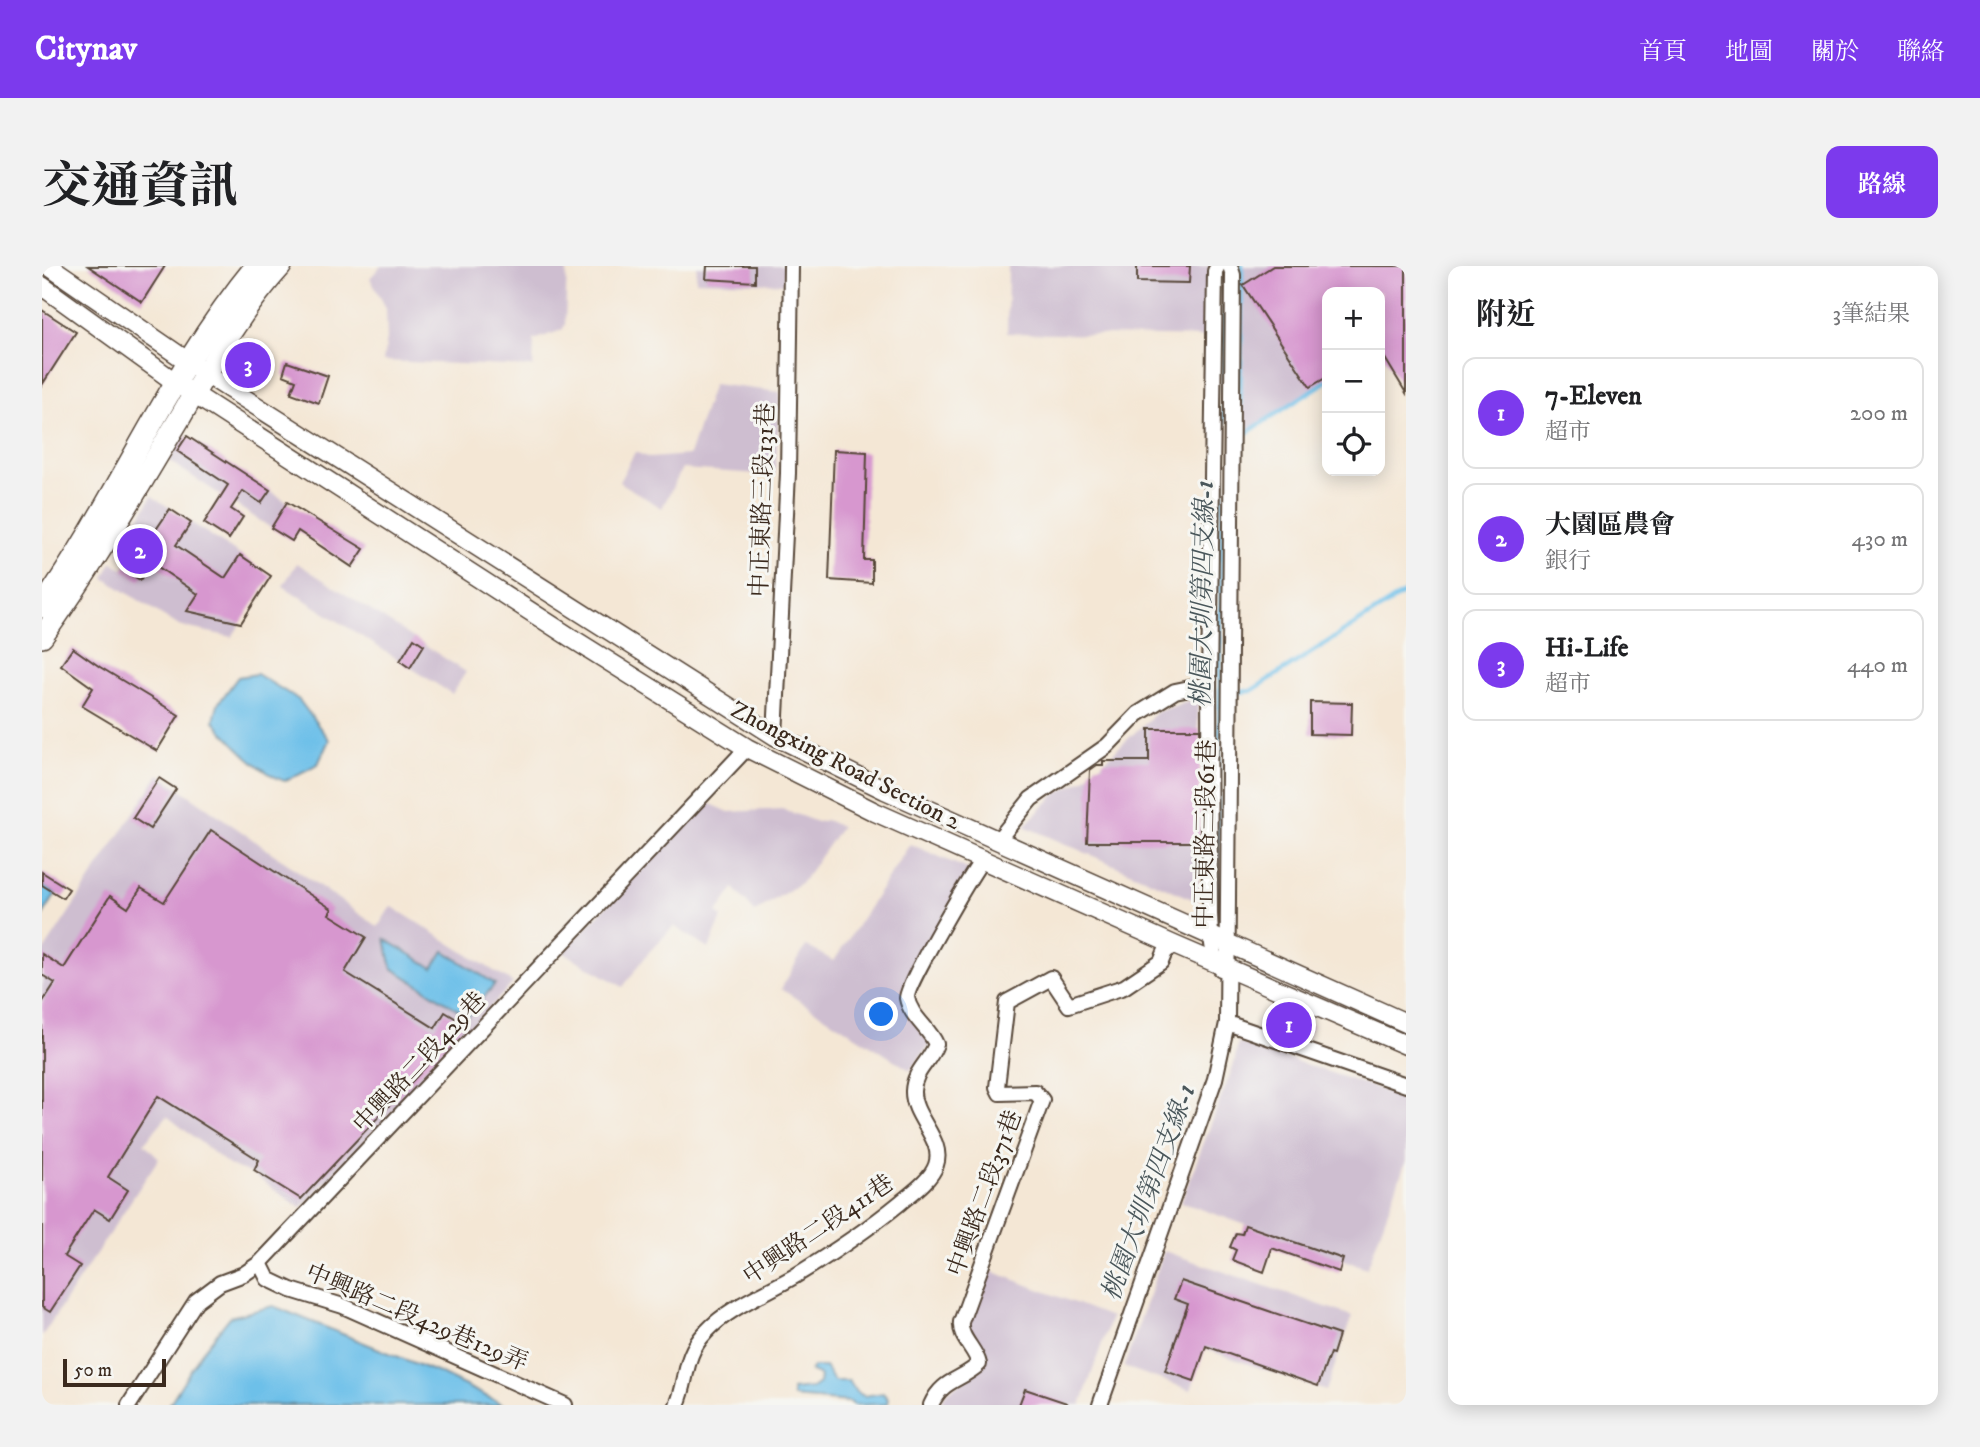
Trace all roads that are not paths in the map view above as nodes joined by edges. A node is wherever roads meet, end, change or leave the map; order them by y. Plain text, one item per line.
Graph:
1 (49, 266) edge
2 (256, 266) edge
3 (281, 266) edge
4 (791, 266) edge
5 (1218, 266) edge
6 (1230, 266) edge
7 (42, 286) edge
8 (196, 368) junction
9 (175, 382) junction
10 (194, 394) junction
11 (348, 466) junction
12 (336, 485) junction
13 (42, 607) edge
14 (42, 638) edge
15 (1209, 684) junction
16 (775, 736) junction
17 (747, 748) junction
18 (998, 841) junction
19 (982, 860) junction
20 (1219, 938) junction
21 (1174, 945) junction
22 (1225, 969) junction
23 (1227, 1023) junction
24 (1406, 1023) edge
25 (1406, 1045) edge
26 (1406, 1084) edge
27 (260, 1263) junction
28 (129, 1405) edge
29 (565, 1405) edge
30 (677, 1405) edge
31 (931, 1405) edge
32 (1100, 1405) edge

1 - 8 street, Zhongxing Road Section 2
2 - 8 main road
3 - 8 main road
4 - 16 street, 中正東路三段131巷
5 - 15 street
6 - 20 street, 中正東路三段61巷
7 - 9 street, Zhongxing Road Section 2
8 - 9 main road
8 - 10 main road
8 - 11 street, Zhongxing Road Section 2
9 - 10 street, Zhongxing Road Section 2
9 - 13 main road
10 - 12 street, Zhongxing Road Section 2
10 - 14 main road
11 - 12 street
11 - 16 street, Zhongxing Road Section 2
12 - 17 street, Zhongxing Road Section 2
15 - 18 street
15 - 20 street
16 - 17 street
16 - 18 street, Zhongxing Road Section 2
17 - 19 street, Zhongxing Road Section 2
17 - 27 street, 中興路二段429巷
18 - 19 street
18 - 20 street, Zhongxing Road Section 2
19 - 21 street, Zhongxing Road Section 2
19 - 30 street, 中興路二段411巷
20 - 22 street
20 - 24 street, Zhongxing Road Section 2
21 - 22 street, Zhongxing Road Section 2
21 - 31 street, 中興路二段371巷
22 - 23 street
22 - 25 street, Zhongxing Road Section 2
23 - 26 street
23 - 32 street
27 - 28 street, 中興路二段429巷
27 - 29 street, 中興路二段429巷129弄

